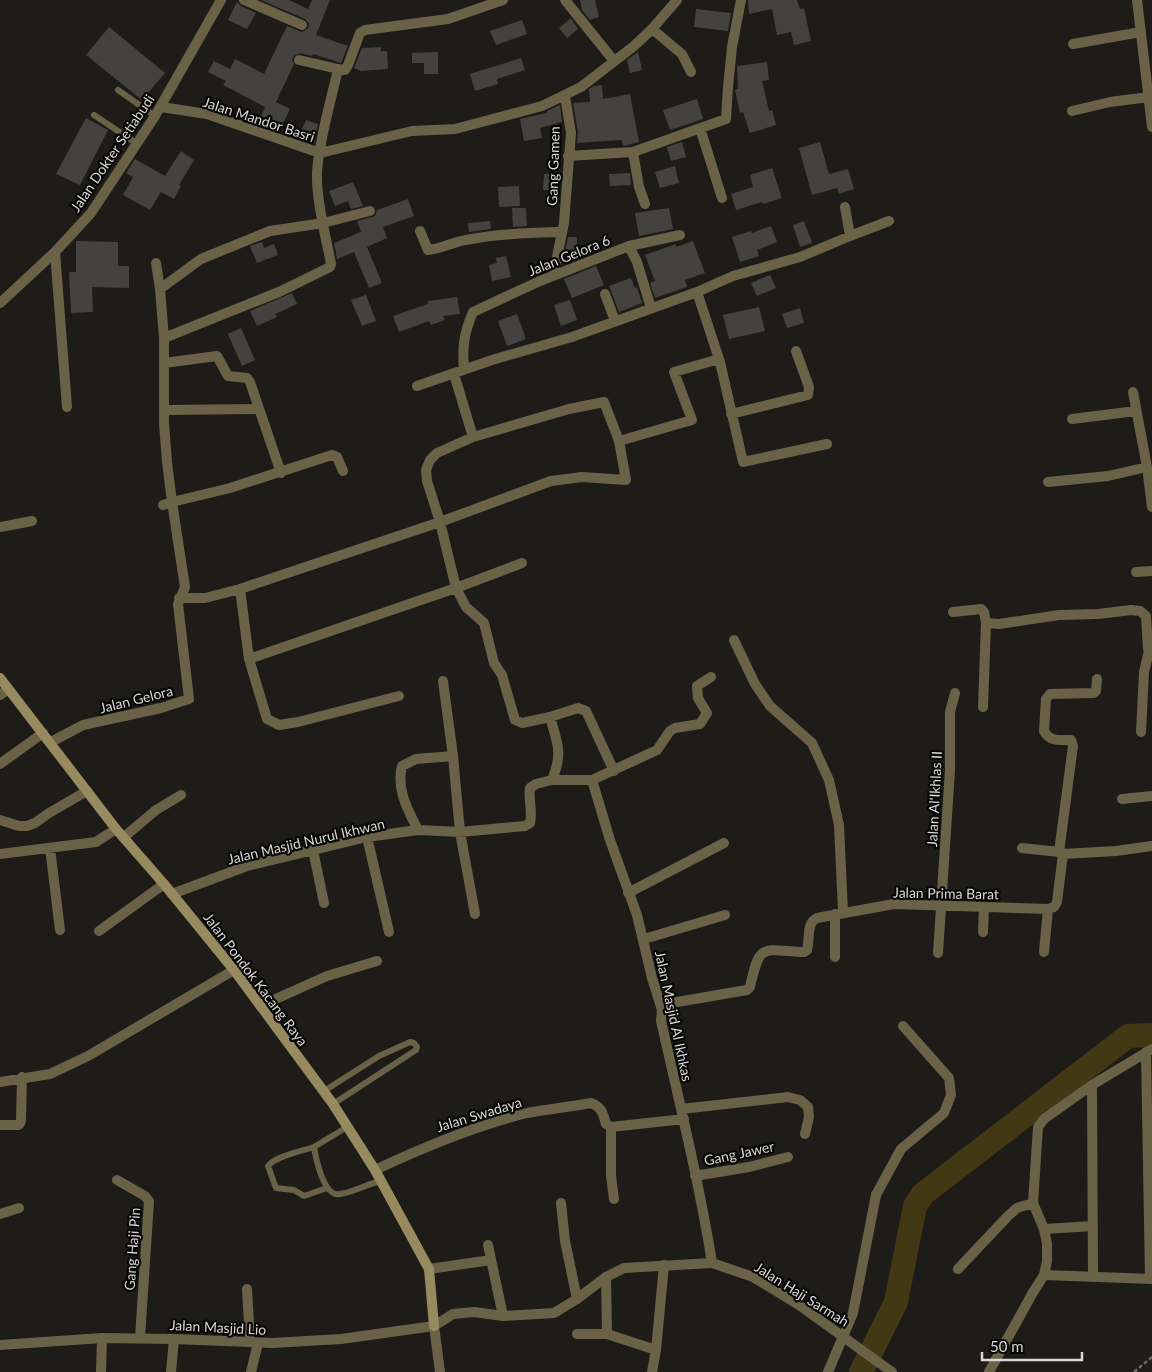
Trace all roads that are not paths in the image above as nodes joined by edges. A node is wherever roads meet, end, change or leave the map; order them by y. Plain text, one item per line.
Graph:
1 (221, 0) edge
2 (244, 0) edge
3 (503, 0) edge
4 (566, 0) edge
5 (677, 0) edge
6 (740, 0) edge
7 (1137, 0) edge
8 (302, 25) dead end
9 (652, 29) junction
10 (1141, 32) junction
11 (1074, 44) dead end
12 (1148, 51) edge
13 (299, 60) dead end
14 (614, 61) junction
15 (338, 69) junction
16 (691, 72) dead end
17 (118, 90) dead end
18 (565, 96) junction
19 (1149, 97) junction
20 (161, 107) junction
21 (1072, 111) dead end
22 (94, 115) dead end
23 (155, 116) junction
24 (1152, 127) edge
25 (700, 128) junction
26 (136, 143) junction
27 (633, 152) junction
28 (320, 153) junction
29 (568, 156) junction
30 (722, 198) dead end
31 (645, 204) dead end
32 (845, 207) dead end
33 (370, 211) dead end
34 (889, 221) dead end
35 (323, 223) junction
36 (420, 231) dead end
37 (680, 235) dead end
38 (561, 236) junction
39 (850, 236) junction
40 (629, 246) junction
41 (56, 252) junction
42 (156, 263) dead end
43 (553, 276) junction
44 (160, 289) junction
45 (697, 292) junction
46 (606, 294) dead end
47 (0, 303) edge
48 (651, 308) junction
49 (615, 321) junction
50 (164, 338) junction
51 (796, 351) dead end
52 (719, 358) junction
53 (164, 364) junction
54 (464, 370) junction
55 (454, 374) junction
56 (417, 386) dead end
57 (1133, 392) dead end
58 (67, 407) dead end
59 (259, 409) junction
60 (164, 410) junction
61 (1136, 411) junction
62 (731, 414) junction
63 (1072, 419) dead end
64 (472, 437) junction
65 (619, 441) junction
66 (827, 444) dead end
67 (1147, 467) junction
68 (343, 471) dead end
69 (281, 473) junction
70 (1048, 482) dead end
71 (168, 503) junction
72 (1152, 507) edge
73 (32, 521) dead end
74 (440, 522) junction
75 (0, 527) edge
76 (522, 563) dead end
77 (1152, 571) edge
78 (1136, 572) dead end
79 (456, 588) junction
80 (240, 589) junction
81 (179, 598) junction
82 (953, 612) dead end
83 (986, 623) junction
84 (734, 640) dead end
85 (1151, 652) edge
86 (249, 659) junction
87 (711, 677) dead end
88 (0, 678) edge
89 (1097, 679) dead end
90 (443, 681) dead end
91 (4, 692) edge
92 (955, 693) dead end
93 (399, 696) dead end
94 (983, 707) dead end
95 (550, 717) junction
96 (1141, 732) dead end
97 (43, 733) junction
98 (51, 742) junction
99 (452, 756) junction
100 (0, 764) edge
101 (614, 771) junction
102 (552, 780) junction
103 (592, 780) junction
104 (87, 791) junction
105 (181, 795) dead end
106 (1152, 796) edge
107 (1122, 799) dead end
108 (0, 820) edge
109 (116, 829) junction
110 (418, 830) junction
111 (460, 832) junction
112 (124, 837) junction
113 (367, 838) junction
114 (724, 843) dead end
115 (1152, 846) edge
116 (50, 848) junction
117 (1022, 848) dead end
118 (313, 850) junction
119 (1061, 853) junction
120 (0, 854) edge
121 (164, 884) junction
122 (628, 893) junction
123 (172, 894) junction
124 (324, 903) dead end
125 (942, 906) junction
126 (984, 907) junction
127 (1048, 909) junction
128 (839, 913) junction
129 (475, 914) dead end
130 (725, 915) dead end
131 (60, 930) dead end
132 (99, 931) dead end
133 (389, 932) dead end
134 (982, 932) dead end
135 (644, 939) junction
136 (1044, 952) dead end
137 (938, 953) dead end
138 (835, 957) dead end
139 (377, 961) dead end
140 (234, 970) junction
141 (260, 1006) junction
142 (662, 1010) junction
143 (903, 1026) dead end
144 (1149, 1051) edge
145 (22, 1077) junction
146 (0, 1082) edge
147 (1092, 1085) junction
148 (324, 1091) junction
149 (333, 1104) junction
150 (682, 1114) junction
151 (0, 1125) edge
152 (347, 1127) junction
153 (611, 1127) junction
154 (804, 1134) dead end
155 (314, 1147) junction
156 (788, 1157) dead end
157 (375, 1170) junction
158 (695, 1176) junction
159 (116, 1180) dead end
160 (381, 1181) junction
161 (327, 1188) junction
162 (614, 1199) dead end
163 (561, 1203) dead end
164 (1033, 1203) junction
165 (20, 1208) dead end
166 (0, 1214) edge
167 (1093, 1226) junction
168 (1044, 1229) junction
169 (488, 1245) dead end
170 (491, 1260) junction
171 (712, 1262) junction
172 (664, 1265) junction
173 (429, 1269) junction
174 (958, 1269) dead end
175 (1044, 1276) junction
176 (606, 1277) junction
177 (1093, 1277) junction
178 (1151, 1279) edge
179 (247, 1289) dead end
180 (577, 1299) junction
181 (503, 1316) junction
182 (434, 1326) junction
183 (577, 1334) dead end
184 (607, 1334) junction
185 (102, 1338) junction
186 (140, 1338) junction
187 (174, 1339) junction
188 (254, 1343) junction
189 (0, 1345) edge
190 (656, 1350) junction
191 (101, 1372) edge
192 (170, 1372) edge
193 (251, 1372) edge
194 (440, 1372) edge
195 (652, 1372) edge
196 (828, 1372) edge
197 (892, 1372) edge
198 (989, 1372) edge

1 - 20 street, Jalan Dokter Setiabudi
2 - 8 street
3 - 15 street
4 - 14 street
5 - 9 street
6 - 25 street
7 - 10 street
9 - 14 street
9 - 16 street
10 - 11 street
10 - 12 street
12 - 19 street
13 - 15 street
14 - 18 street
15 - 28 street
17 - 23 lane
18 - 28 street
18 - 29 street, Gang Gamen
19 - 21 street
19 - 24 street
20 - 23 street, Jalan Dokter Setiabudi
20 - 28 street, Jalan Mandor Basri
22 - 26 lane
23 - 26 street, Jalan Dokter Setiabudi
25 - 27 street
25 - 30 street
26 - 41 street, Jalan Dokter Setiabudi
27 - 29 street
27 - 31 street
28 - 35 street
29 - 38 street, Gang Gamen
32 - 39 street
33 - 35 street
34 - 39 street
35 - 44 street
35 - 50 street
36 - 38 street
37 - 40 street, Jalan Gelora 6
38 - 43 street, Gang Gamen
39 - 45 street
40 - 43 street, Jalan Gelora 6
40 - 48 street
41 - 47 street, Jalan Dokter Setiabudi
41 - 58 street
42 - 44 street
43 - 54 street, Jalan Gelora 6
44 - 50 street
45 - 48 street
45 - 52 street
46 - 49 street
48 - 49 street
49 - 54 street
50 - 53 street
51 - 62 street
52 - 62 street
52 - 65 street
53 - 59 street
53 - 60 street
54 - 55 street
55 - 56 street
55 - 64 street
57 - 61 street
59 - 60 street
59 - 69 street
60 - 71 street
61 - 63 street
61 - 67 street
62 - 66 street
64 - 65 street
64 - 74 street
65 - 74 street
67 - 70 street
67 - 72 street
68 - 69 street
69 - 71 street
71 - 81 street
73 - 75 street
74 - 79 street
74 - 80 street
76 - 79 street
77 - 78 street
79 - 86 street
79 - 95 street
80 - 81 street
80 - 86 street
81 - 98 street, Jalan Gelora
82 - 83 street
83 - 85 street
83 - 94 street
84 - 128 street
85 - 96 street
86 - 93 street
87 - 101 street
88 - 91 main road, Jalan Pondok Kacang Raya
89 - 119 street
90 - 99 street
91 - 97 main road, Jalan Pondok Kacang Raya
92 - 125 street, Jalan Al'Ikhlas II
95 - 101 street
95 - 102 street
97 - 98 main road, Jalan Pondok Kacang Raya
97 - 100 street
98 - 104 main road, Jalan Pondok Kacang Raya
99 - 110 street
99 - 111 street
101 - 103 street
102 - 103 street, Jalan Masjid Nurul Ikhwan
102 - 111 street, Jalan Masjid Nurul Ikhwan
103 - 122 street, Jalan Masjid Al Ikhkas
104 - 108 street
104 - 109 main road, Jalan Pondok Kacang Raya
105 - 112 street
106 - 107 street
109 - 112 main road, Jalan Pondok Kacang Raya
109 - 116 street
110 - 111 street, Jalan Masjid Nurul Ikhwan
110 - 113 street, Jalan Masjid Nurul Ikhwan
111 - 129 street
112 - 121 main road, Jalan Pondok Kacang Raya
113 - 118 street, Jalan Masjid Nurul Ikhwan
113 - 133 street
114 - 122 street
115 - 119 street
116 - 120 street
116 - 131 street
117 - 119 street
118 - 123 street, Jalan Masjid Nurul Ikhwan
118 - 124 street
119 - 127 street
121 - 123 main road, Jalan Pondok Kacang Raya
121 - 132 street
122 - 135 street, Jalan Masjid Al Ikhkas
123 - 140 main road, Jalan Pondok Kacang Raya
125 - 126 street, Jalan Prima Barat
125 - 128 street, Jalan Prima Barat
125 - 137 street, Jalan Al'Ikhlas II
126 - 127 street, Jalan Prima Barat
126 - 134 street
127 - 136 street
128 - 138 street
128 - 142 street, Jalan Prima Barat
130 - 135 street
135 - 142 street, Jalan Masjid Al Ikhkas
139 - 141 street
140 - 141 main road, Jalan Pondok Kacang Raya
140 - 145 street
141 - 148 main road, Jalan Pondok Kacang Raya
142 - 150 street, Jalan Masjid Al Ikhkas
143 - 196 street, bridge
144 - 147 street
144 - 178 street
145 - 146 street
145 - 151 street
147 - 164 street
147 - 167 street
148 - 149 main road, Jalan Pondok Kacang Raya
148 - 149 lane
149 - 152 main road, Jalan Pondok Kacang Raya
150 - 153 street
150 - 154 street
150 - 158 street, Jalan Masjid Al Ikhkas
152 - 155 lane
152 - 157 main road, Jalan Pondok Kacang Raya
153 - 157 street, Jalan Swadaya
153 - 162 street
155 - 161 lane
155 - 161 lane
156 - 158 street, Gang Jawer
157 - 160 main road, Jalan Pondok Kacang Raya
158 - 171 street, Jalan Masjid Al Ikhkas
159 - 186 street, Gang Haji Pin
160 - 161 lane
160 - 173 main road, Jalan Pondok Kacang Raya
163 - 180 street
164 - 168 street
164 - 174 street
165 - 166 street
167 - 168 street
167 - 177 street
168 - 175 street
169 - 170 street
170 - 173 street
170 - 181 street
171 - 172 street, Jalan Haji Sarmah
171 - 197 street, Jalan Haji Sarmah
172 - 176 street, Jalan Haji Sarmah
172 - 190 street
173 - 182 main road, Jalan Pondok Kacang Raya
175 - 177 street
175 - 198 street
176 - 180 street, Jalan Haji Sarmah
176 - 184 street
177 - 178 street
179 - 188 street
180 - 181 street, Jalan Haji Sarmah
181 - 182 street, Jalan Haji Sarmah
182 - 188 street, Jalan Masjid Lio
182 - 194 street
183 - 184 street
184 - 190 street
185 - 186 street, Jalan Masjid Lio
185 - 189 street, Jalan Masjid Lio
185 - 191 street
186 - 187 street, Jalan Masjid Lio
187 - 188 street, Jalan Masjid Lio
187 - 192 street
188 - 193 street
190 - 195 street

